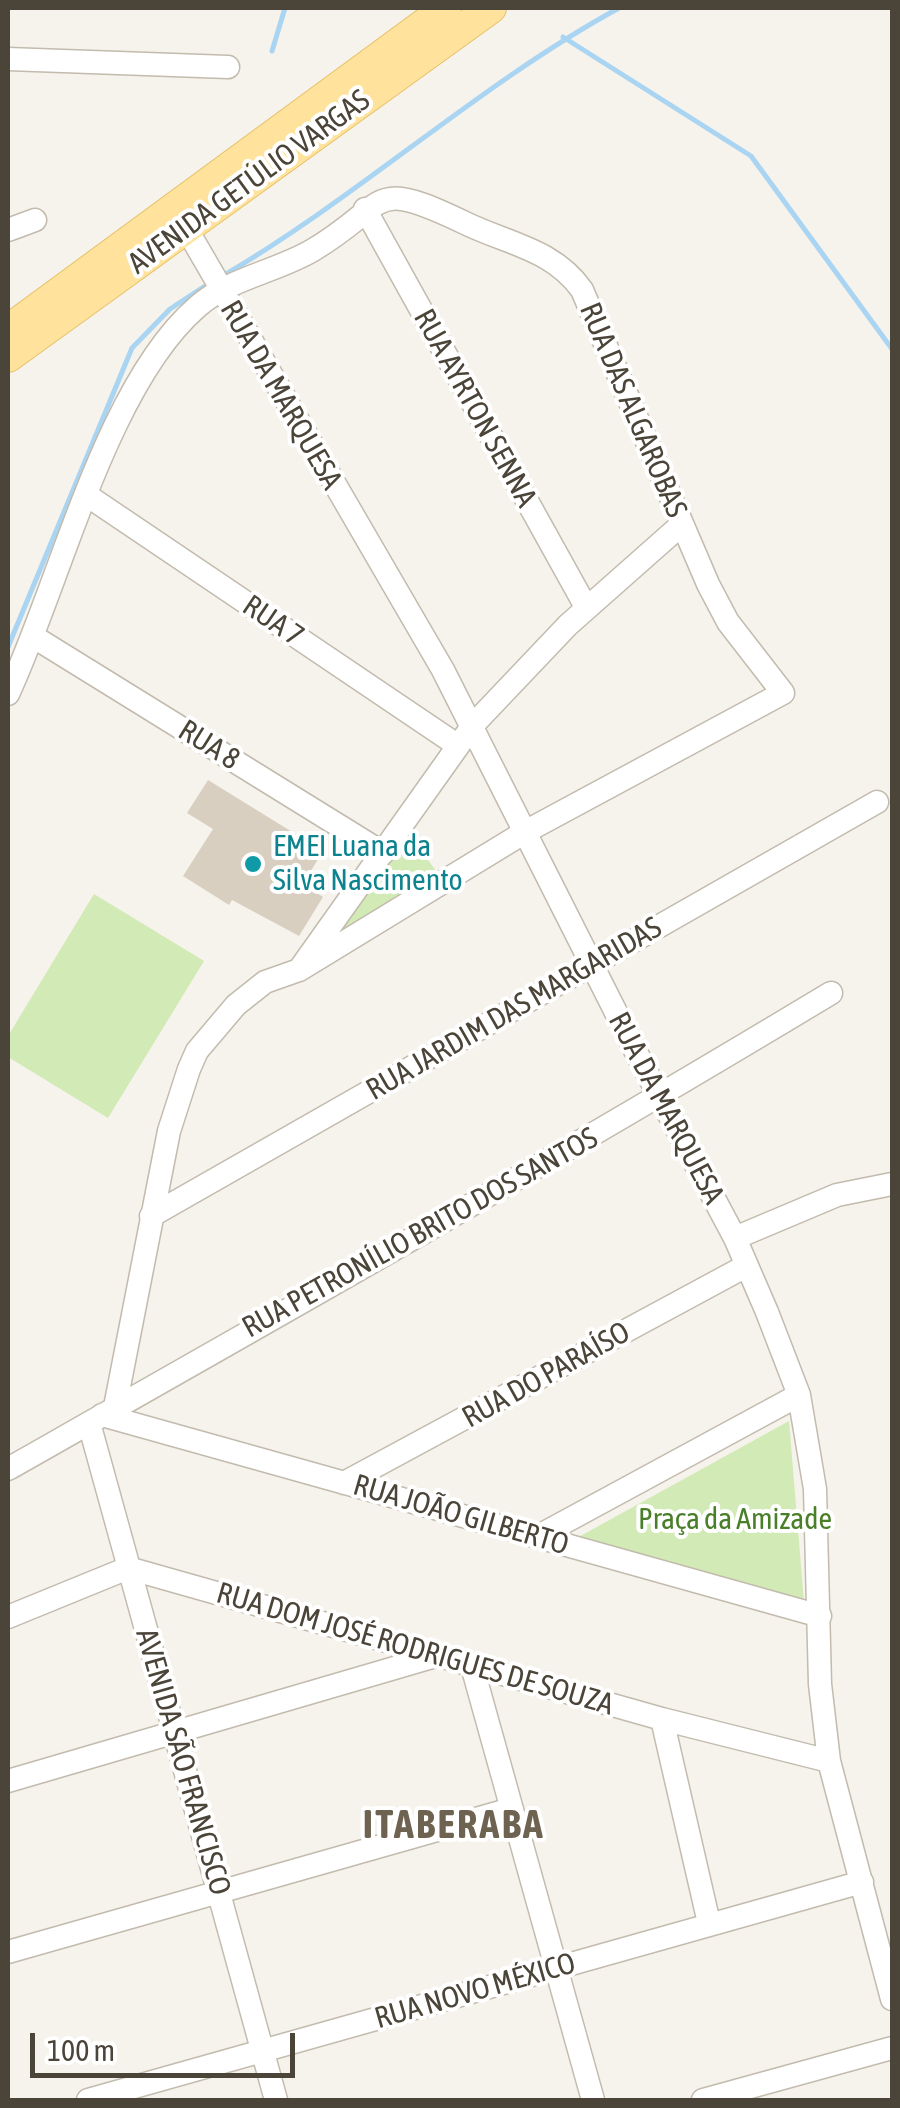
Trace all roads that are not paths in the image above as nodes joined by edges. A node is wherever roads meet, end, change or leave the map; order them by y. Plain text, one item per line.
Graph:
1 (446, 8) edge
2 (490, 8) edge
3 (8, 60) edge
4 (228, 67) dead end
5 (365, 209) junction
6 (35, 220) dead end
7 (186, 228) junction
8 (8, 230) edge
9 (220, 291) junction
10 (8, 330) edge
11 (8, 357) edge
12 (88, 496) junction
13 (681, 525) junction
14 (586, 607) junction
15 (34, 637) junction
16 (8, 694) edge
17 (472, 725) junction
18 (457, 745) junction
19 (878, 802) dead end
20 (525, 832) junction
21 (383, 852) junction
22 (591, 966) junction
23 (299, 970) junction
24 (831, 993) dead end
25 (661, 1096) junction
26 (892, 1184) edge
27 (151, 1216) junction
28 (735, 1238) junction
29 (746, 1266) junction
30 (799, 1395) junction
31 (102, 1415) junction
32 (8, 1469) edge
33 (344, 1483) junction
34 (537, 1537) junction
35 (128, 1568) junction
36 (820, 1616) junction
37 (8, 1617) edge
38 (439, 1655) junction
39 (472, 1666) junction
40 (662, 1719) junction
41 (173, 1732) junction
42 (829, 1762) junction
43 (8, 1781) edge
44 (511, 1809) junction
45 (862, 1882) junction
46 (220, 1892) junction
47 (710, 1923) junction
48 (8, 1952) edge
49 (556, 1969) junction
50 (892, 1999) edge
51 (892, 2048) edge
52 (262, 2052) junction
53 (114, 2097) edge
54 (88, 2100) edge
55 (276, 2100) edge
56 (593, 2100) edge
57 (703, 2100) edge

1 - 10 main road, AVENIDA GETÚLIO VARGAS
2 - 7 main road, AVENIDA GETÚLIO VARGAS
3 - 4 street
5 - 9 street
5 - 13 street, RUA DAS ALGAROBAS
5 - 14 street, RUA AYRTON SENNA
6 - 8 street
7 - 9 street, RUA DA MARQUESA
7 - 11 main road, AVENIDA GETÚLIO VARGAS
9 - 12 street
9 - 17 street, RUA DA MARQUESA
12 - 15 street
12 - 18 street, RUA 7
13 - 14 street
13 - 20 street, RUA DAS ALGAROBAS
14 - 17 street
15 - 16 street
15 - 21 street, RUA 8
17 - 18 street
17 - 20 street, RUA DA MARQUESA
18 - 21 street
19 - 22 street, RUA JARDIM DAS MARGARIDAS
20 - 22 street, RUA DA MARQUESA
20 - 23 street
21 - 23 street
22 - 25 street, RUA DA MARQUESA
22 - 27 street, RUA JARDIM DAS MARGARIDAS
23 - 27 street
24 - 25 street, RUA PETRONÍLIO BRITO DOS SANTOS
25 - 28 street, RUA DA MARQUESA
25 - 31 street, RUA PETRONÍLIO BRITO DOS SANTOS
26 - 28 street
27 - 31 street
28 - 29 street, RUA DA MARQUESA
29 - 30 street, RUA DA MARQUESA
29 - 33 street, RUA DO PARAÍSO
30 - 34 street
30 - 36 street, RUA DA MARQUESA
31 - 32 street, RUA PETRONÍLIO BRITO DOS SANTOS
31 - 33 street, RUA JOÃO GILBERTO
31 - 35 street, AVENIDA SÃO FRANCISCO
33 - 34 street, RUA JOÃO GILBERTO
34 - 36 street, RUA JOÃO GILBERTO
35 - 37 street
35 - 38 street, RUA DOM JOSÉ RODRIGUES DE SOUZA
35 - 41 street, AVENIDA SÃO FRANCISCO
36 - 42 street, RUA DA MARQUESA
38 - 39 street, RUA DOM JOSÉ RODRIGUES DE SOUZA
38 - 41 street
39 - 40 street, RUA DOM JOSÉ RODRIGUES DE SOUZA
39 - 44 street
40 - 42 street, RUA DOM JOSÉ RODRIGUES DE SOUZA
40 - 47 street
41 - 43 street
41 - 46 street, AVENIDA SÃO FRANCISCO
42 - 45 street, RUA DA MARQUESA
44 - 46 street
44 - 49 street
45 - 47 street, RUA NOVO MÉXICO
45 - 50 street, RUA DA MARQUESA
46 - 48 street
46 - 52 street, AVENIDA SÃO FRANCISCO
47 - 49 street, RUA NOVO MÉXICO
49 - 52 street, RUA NOVO MÉXICO
49 - 56 street
51 - 57 street
52 - 53 street, RUA NOVO MÉXICO
52 - 55 street, AVENIDA SÃO FRANCISCO
53 - 54 street, RUA NOVO MÉXICO

